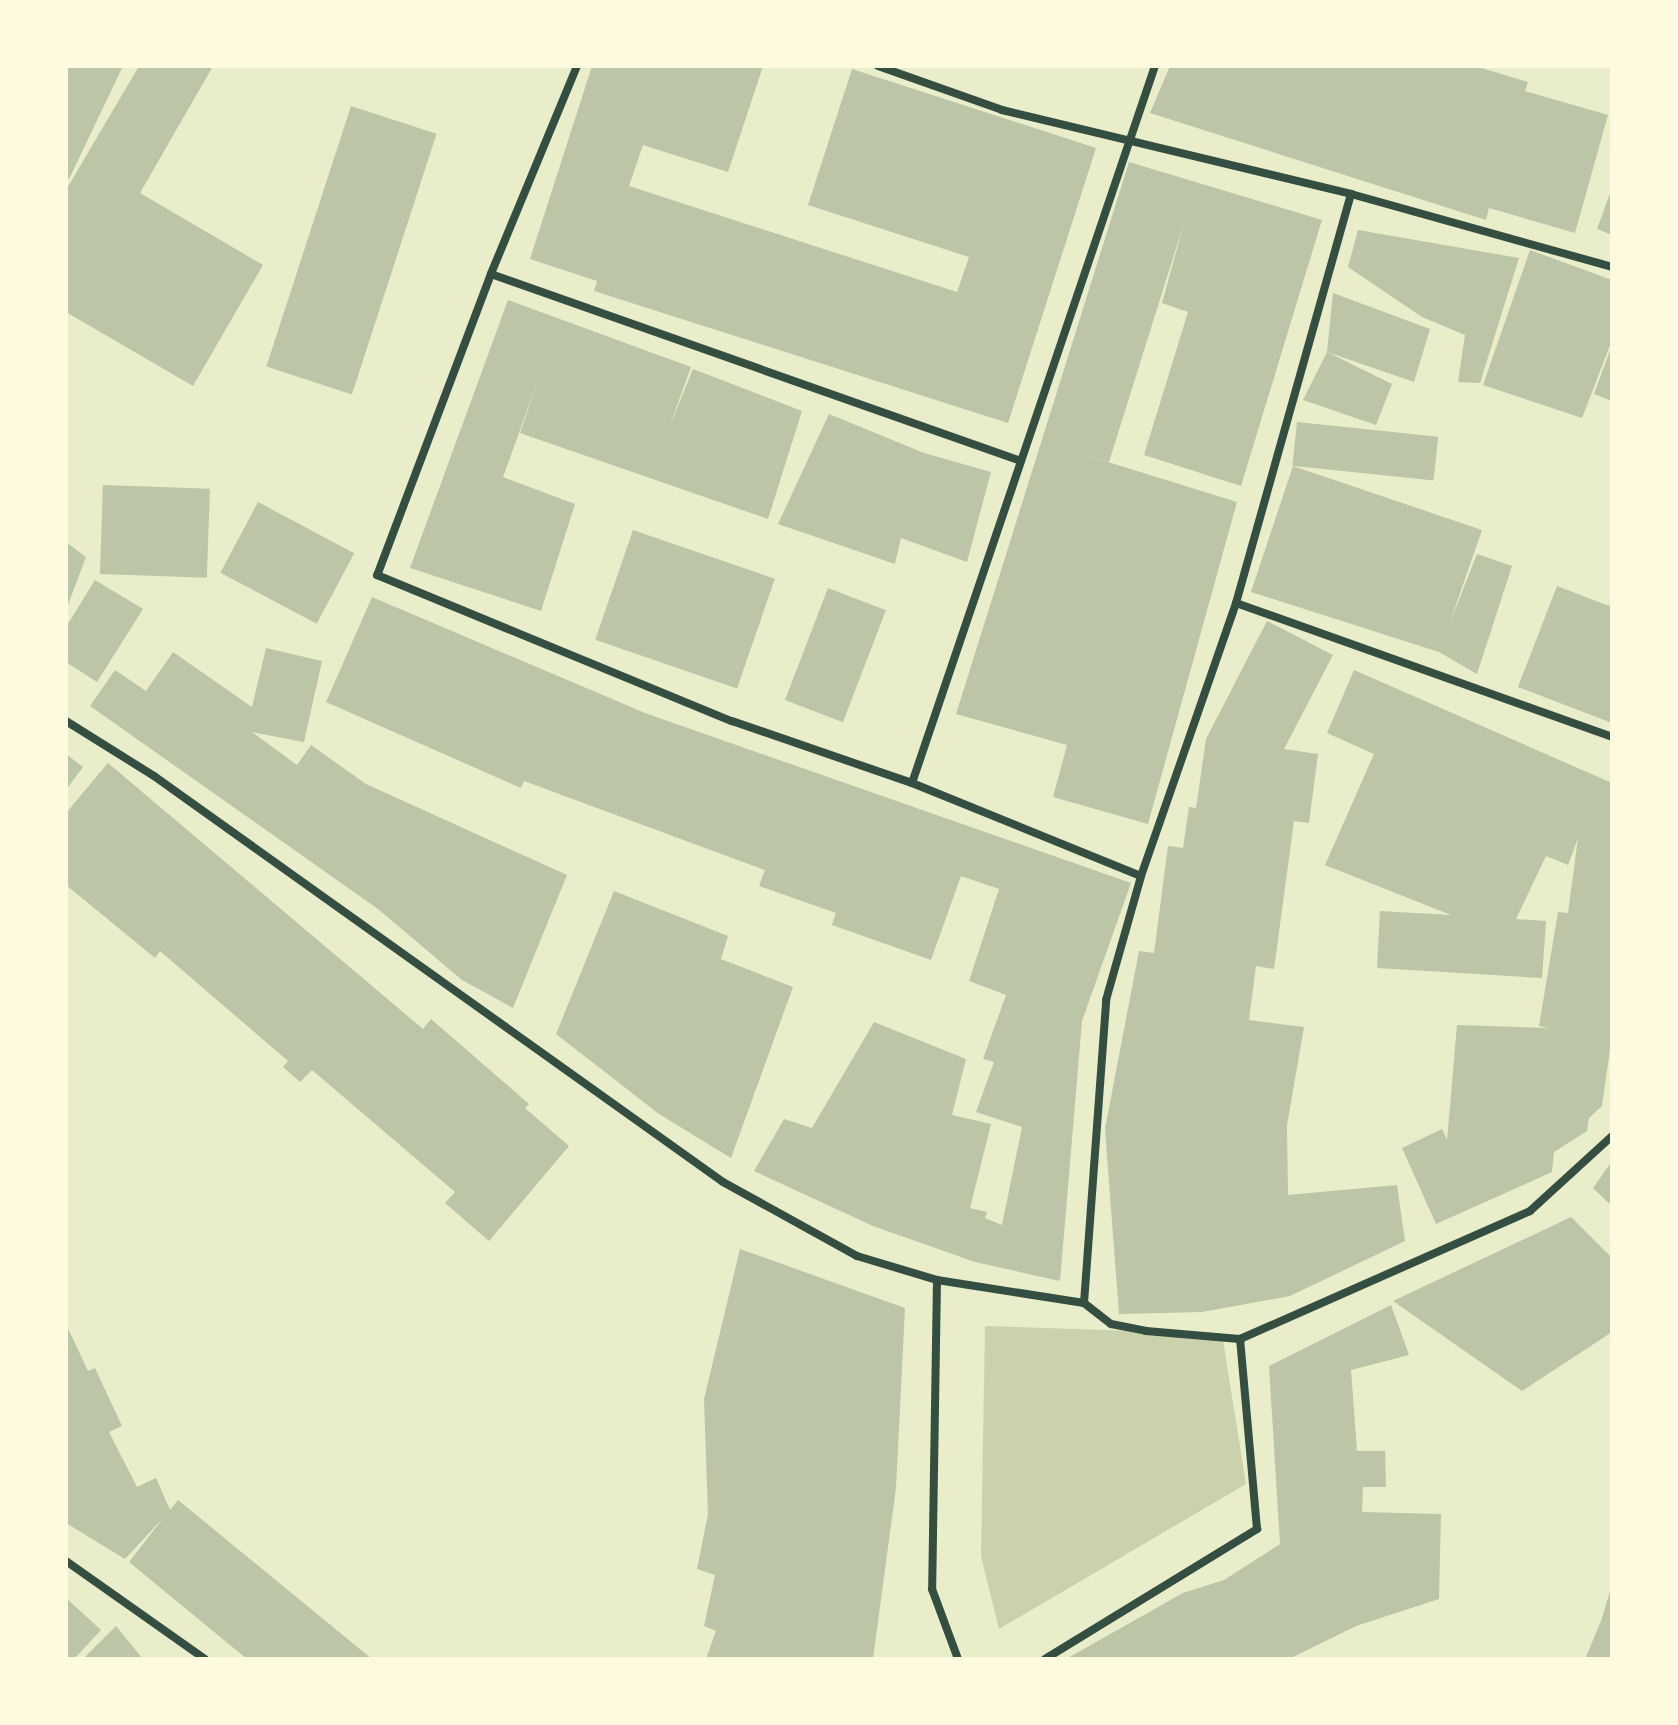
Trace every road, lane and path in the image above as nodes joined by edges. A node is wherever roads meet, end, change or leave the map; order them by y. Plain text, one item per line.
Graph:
1 (577, 66) edge
2 (878, 66) edge
3 (1155, 66) edge
4 (1130, 141) junction
5 (1351, 194) junction
6 (1612, 267) edge
7 (491, 274) junction
8 (1018, 460) junction
9 (1236, 603) junction
10 (66, 721) edge
11 (1612, 737) edge
12 (912, 783) junction
13 (1141, 876) junction
14 (1612, 1136) edge
15 (937, 1280) junction
16 (1084, 1303) junction
17 (1240, 1339) junction
18 (66, 1561) edge
19 (205, 1659) edge
20 (958, 1659) edge
21 (1045, 1659) edge

1 - 7 street
2 - 4 street
3 - 4 street
4 - 5 street
4 - 8 street
5 - 6 street
5 - 9 street
7 - 8 street
7 - 12 street
8 - 12 street
9 - 11 street
9 - 13 street
10 - 15 street
12 - 13 street
13 - 16 street
14 - 17 street
15 - 16 street
15 - 20 street
16 - 17 street
17 - 21 street
18 - 19 street

